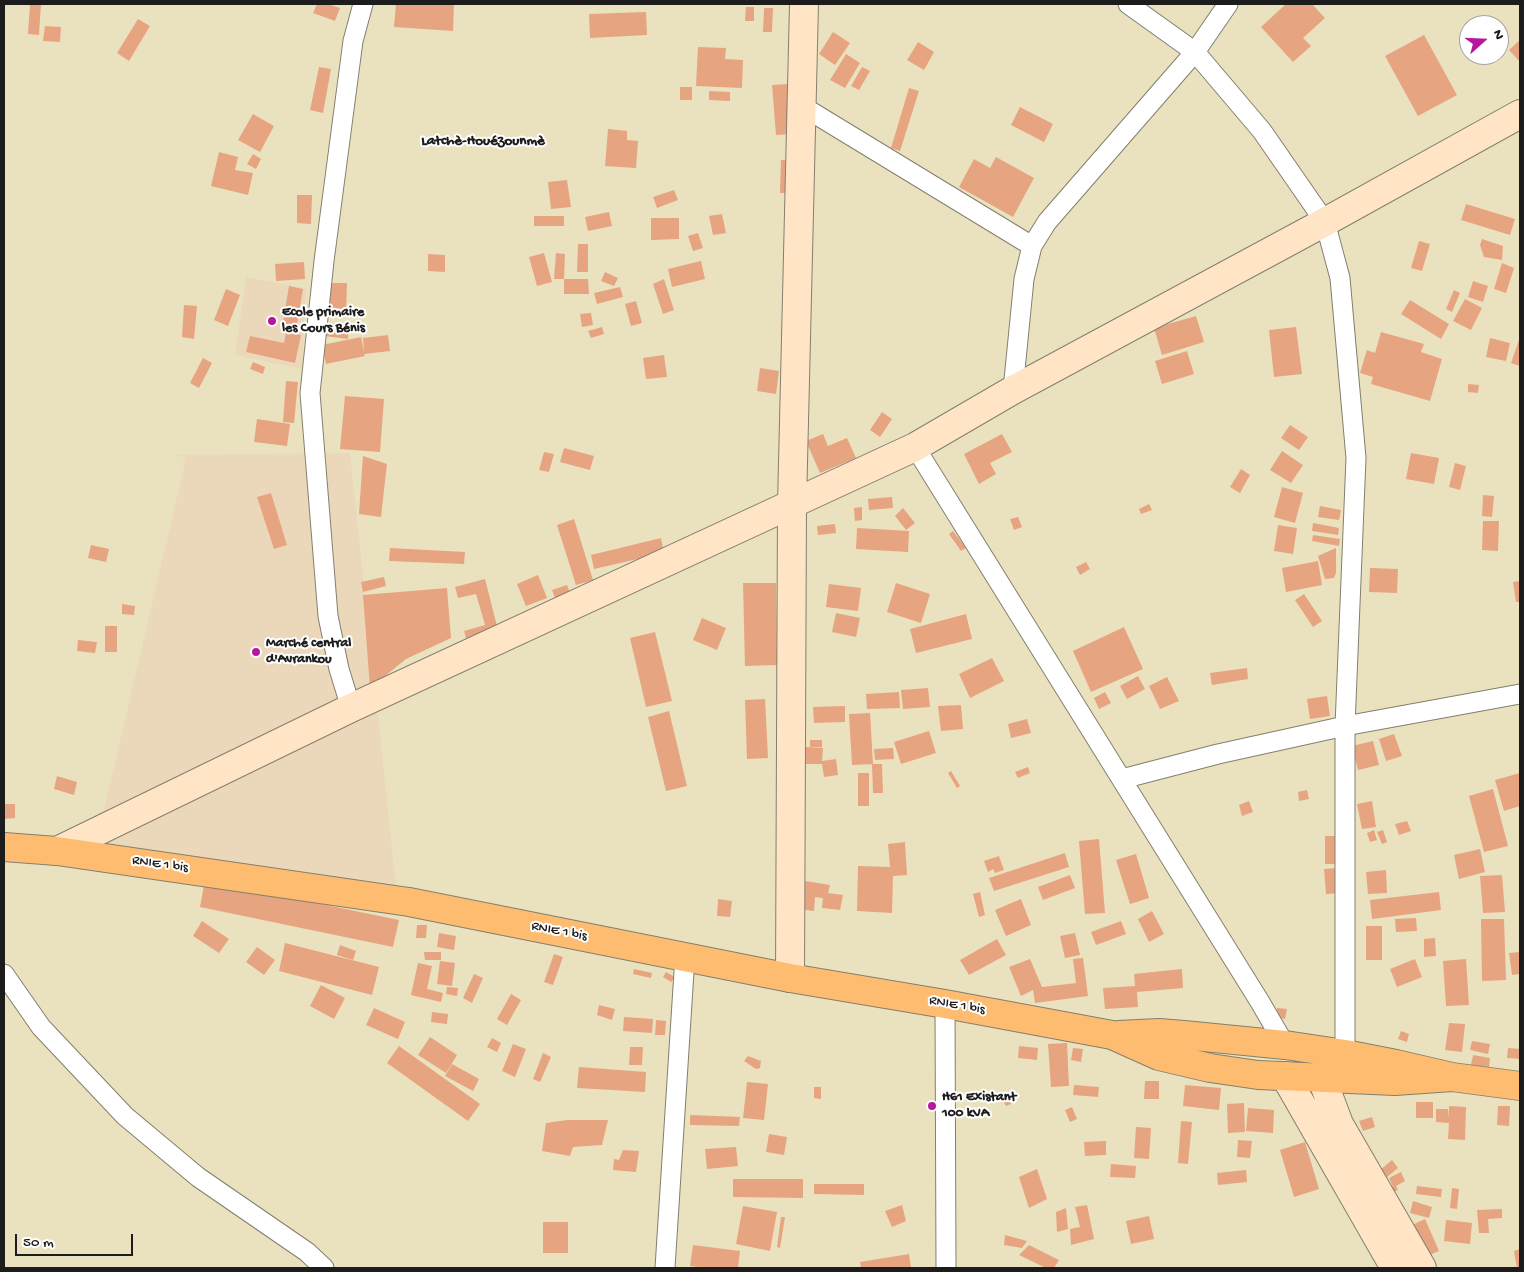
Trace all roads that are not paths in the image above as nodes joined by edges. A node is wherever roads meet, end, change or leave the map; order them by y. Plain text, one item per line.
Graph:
1 (363, 4) edge
2 (804, 4) edge
3 (1128, 4) edge
4 (1228, 4) edge
5 (1195, 52) junction
6 (802, 106) junction
7 (1520, 114) edge
8 (1325, 222) junction
9 (1032, 246) junction
10 (1013, 390) junction
11 (915, 447) junction
12 (792, 505) junction
13 (1520, 694) edge
14 (351, 708) junction
15 (1345, 726) junction
16 (1122, 779) junction
17 (4, 847) edge
18 (57, 851) junction
19 (685, 956) junction
20 (4, 974) edge
21 (790, 978) junction
22 (945, 1004) junction
23 (1112, 1035) junction
24 (1285, 1045) junction
25 (1345, 1054) junction
26 (1284, 1076) junction
27 (1321, 1076) junction
28 (1452, 1077) junction
29 (1520, 1086) edge
30 (324, 1268) edge
31 (665, 1268) edge
32 (946, 1268) edge
33 (1395, 1268) edge
34 (1422, 1268) edge

1 - 14 street
2 - 6 main road
3 - 5 street
4 - 5 street
5 - 8 street
5 - 9 street
6 - 9 street
6 - 12 main road
7 - 8 main road
8 - 10 main road
8 - 15 street
9 - 10 street
10 - 11 main road
11 - 12 main road
11 - 16 street
12 - 14 main road
12 - 21 main road
13 - 15 street
14 - 18 main road
15 - 16 street
15 - 25 street
16 - 24 street
17 - 18 main road, RNIE 1 bis
18 - 19 main road, RNIE 1 bis
19 - 21 main road, RNIE 1 bis
19 - 31 street
20 - 30 street
21 - 22 main road, RNIE 1 bis
22 - 23 main road, RNIE 1 bis
22 - 32 street
23 - 24 main road
23 - 26 main road
24 - 25 main road
25 - 28 main road
26 - 27 main road
26 - 33 main road
27 - 28 main road
27 - 34 main road
28 - 29 main road

